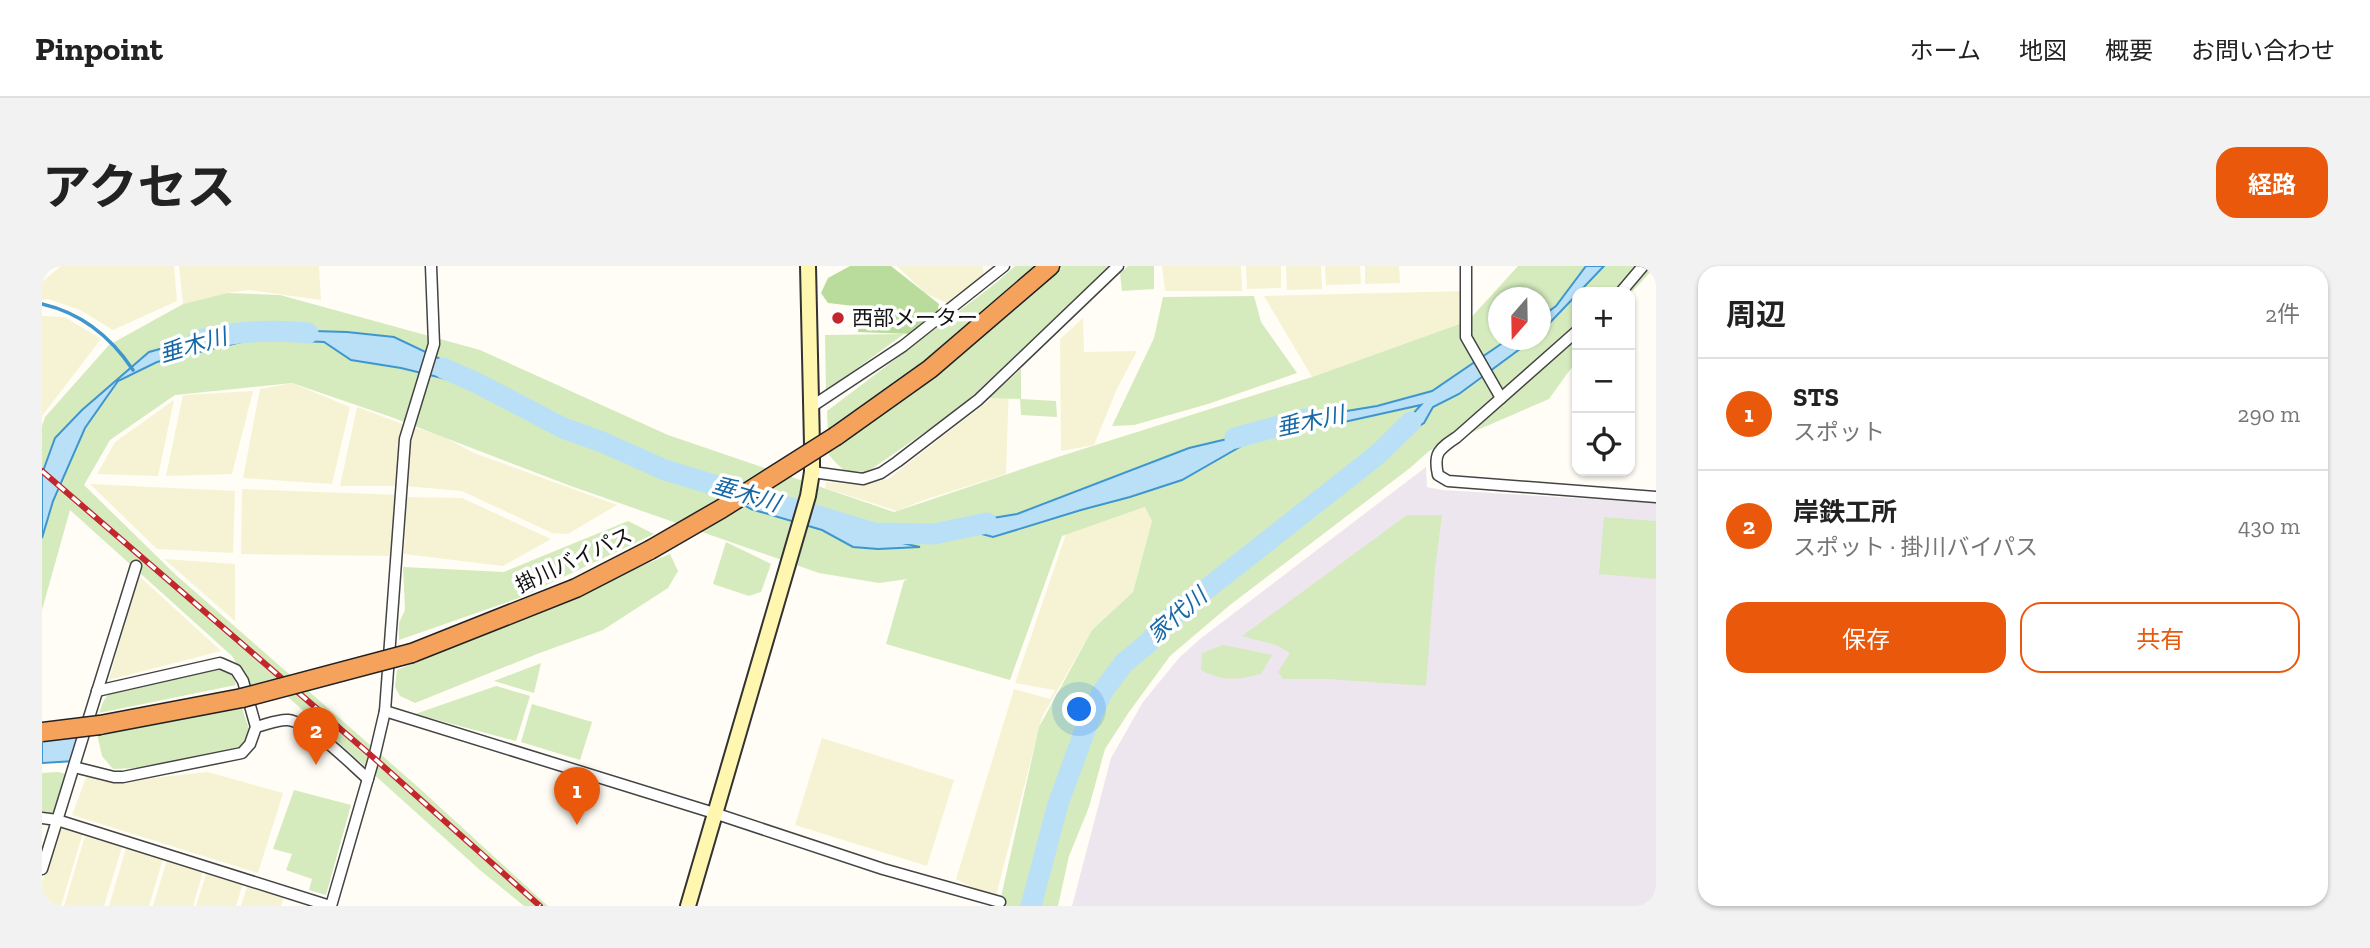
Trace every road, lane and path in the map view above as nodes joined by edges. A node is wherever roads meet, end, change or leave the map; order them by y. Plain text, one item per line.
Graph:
1 (431, 266) edge
2 (808, 266) edge
3 (1004, 266) edge
4 (1050, 266) edge
5 (1118, 266) edge
6 (1466, 266) edge
7 (1643, 266) edge
8 (1625, 287) edge
9 (1572, 335) edge
10 (1501, 398) junction
11 (811, 407) junction
12 (812, 472) junction
13 (1656, 497) edge
14 (136, 566) dead end
15 (97, 691) junction
16 (385, 710) junction
17 (256, 727) junction
18 (42, 732) edge
19 (74, 767) junction
20 (368, 779) junction
21 (715, 813) junction
22 (42, 818) edge
23 (57, 820) junction
24 (42, 869) edge
25 (1000, 902) dead end
26 (331, 906) edge
27 (688, 906) edge

1 - 16 street
2 - 11 street
3 - 11 street
4 - 18 highway, 掛川バイパス, bridge
5 - 12 street
6 - 10 street
7 - 8 street
9 - 10 street
10 - 13 street
11 - 12 street
12 - 21 street
14 - 15 street
15 - 17 street
15 - 19 street
16 - 20 street
16 - 21 street
17 - 19 street
17 - 20 street
19 - 23 street
20 - 26 street
21 - 25 street
21 - 27 street
22 - 23 street
23 - 24 street
23 - 26 street

